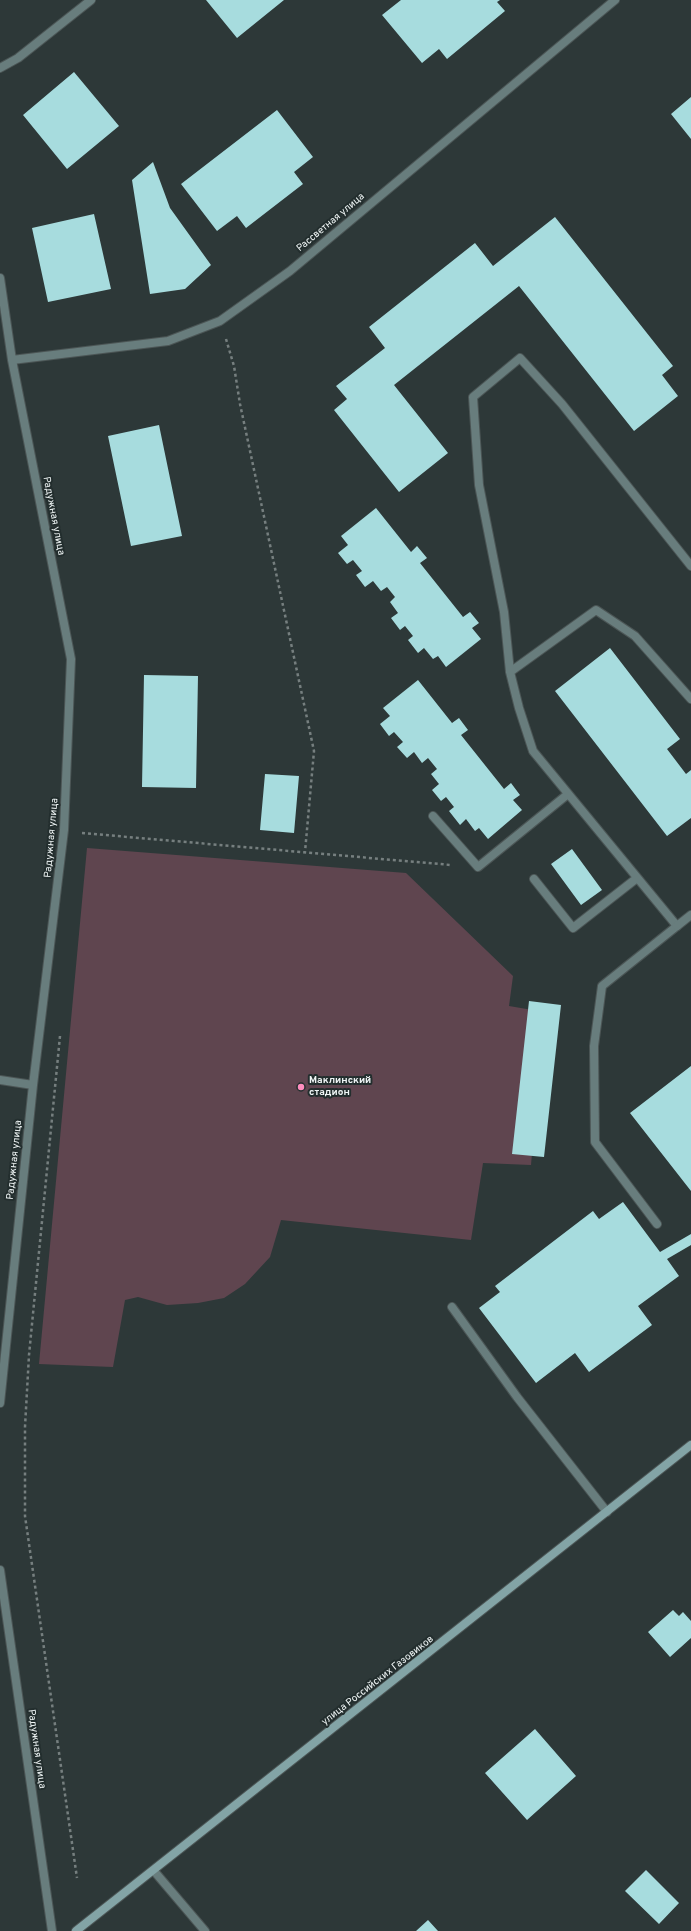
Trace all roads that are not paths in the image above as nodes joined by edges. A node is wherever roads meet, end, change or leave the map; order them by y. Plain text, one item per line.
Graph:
1 (91, 0) edge
2 (615, 0) edge
3 (0, 68) edge
4 (0, 278) edge
5 (12, 360) junction
6 (691, 566) edge
7 (510, 672) junction
8 (691, 699) edge
9 (568, 794) junction
10 (433, 816) dead end
11 (637, 878) junction
12 (534, 879) dead end
13 (691, 915) edge
14 (677, 926) junction
15 (0, 1080) edge
16 (33, 1085) junction
17 (657, 1224) dead end
18 (452, 1307) dead end
19 (0, 1404) edge
20 (691, 1445) edge
21 (607, 1512) junction
22 (0, 1570) edge
23 (154, 1871) junction
24 (52, 1931) edge
25 (76, 1931) edge
26 (205, 1931) edge

1 - 3 street
2 - 5 street, Рассветная улица
4 - 5 street, Радужная улица
5 - 16 street, Радужная улица
6 - 7 street
7 - 8 street
7 - 9 street
9 - 10 street
9 - 11 street
11 - 12 street
11 - 14 street
13 - 14 street
14 - 17 street
15 - 16 street
16 - 19 street, Радужная улица
18 - 21 street
20 - 21 main road, улица Российских Газовиков
21 - 23 main road, улица Российских Газовиков
22 - 24 street, Радужная улица
23 - 25 main road, улица Российских Газовиков
23 - 26 street

